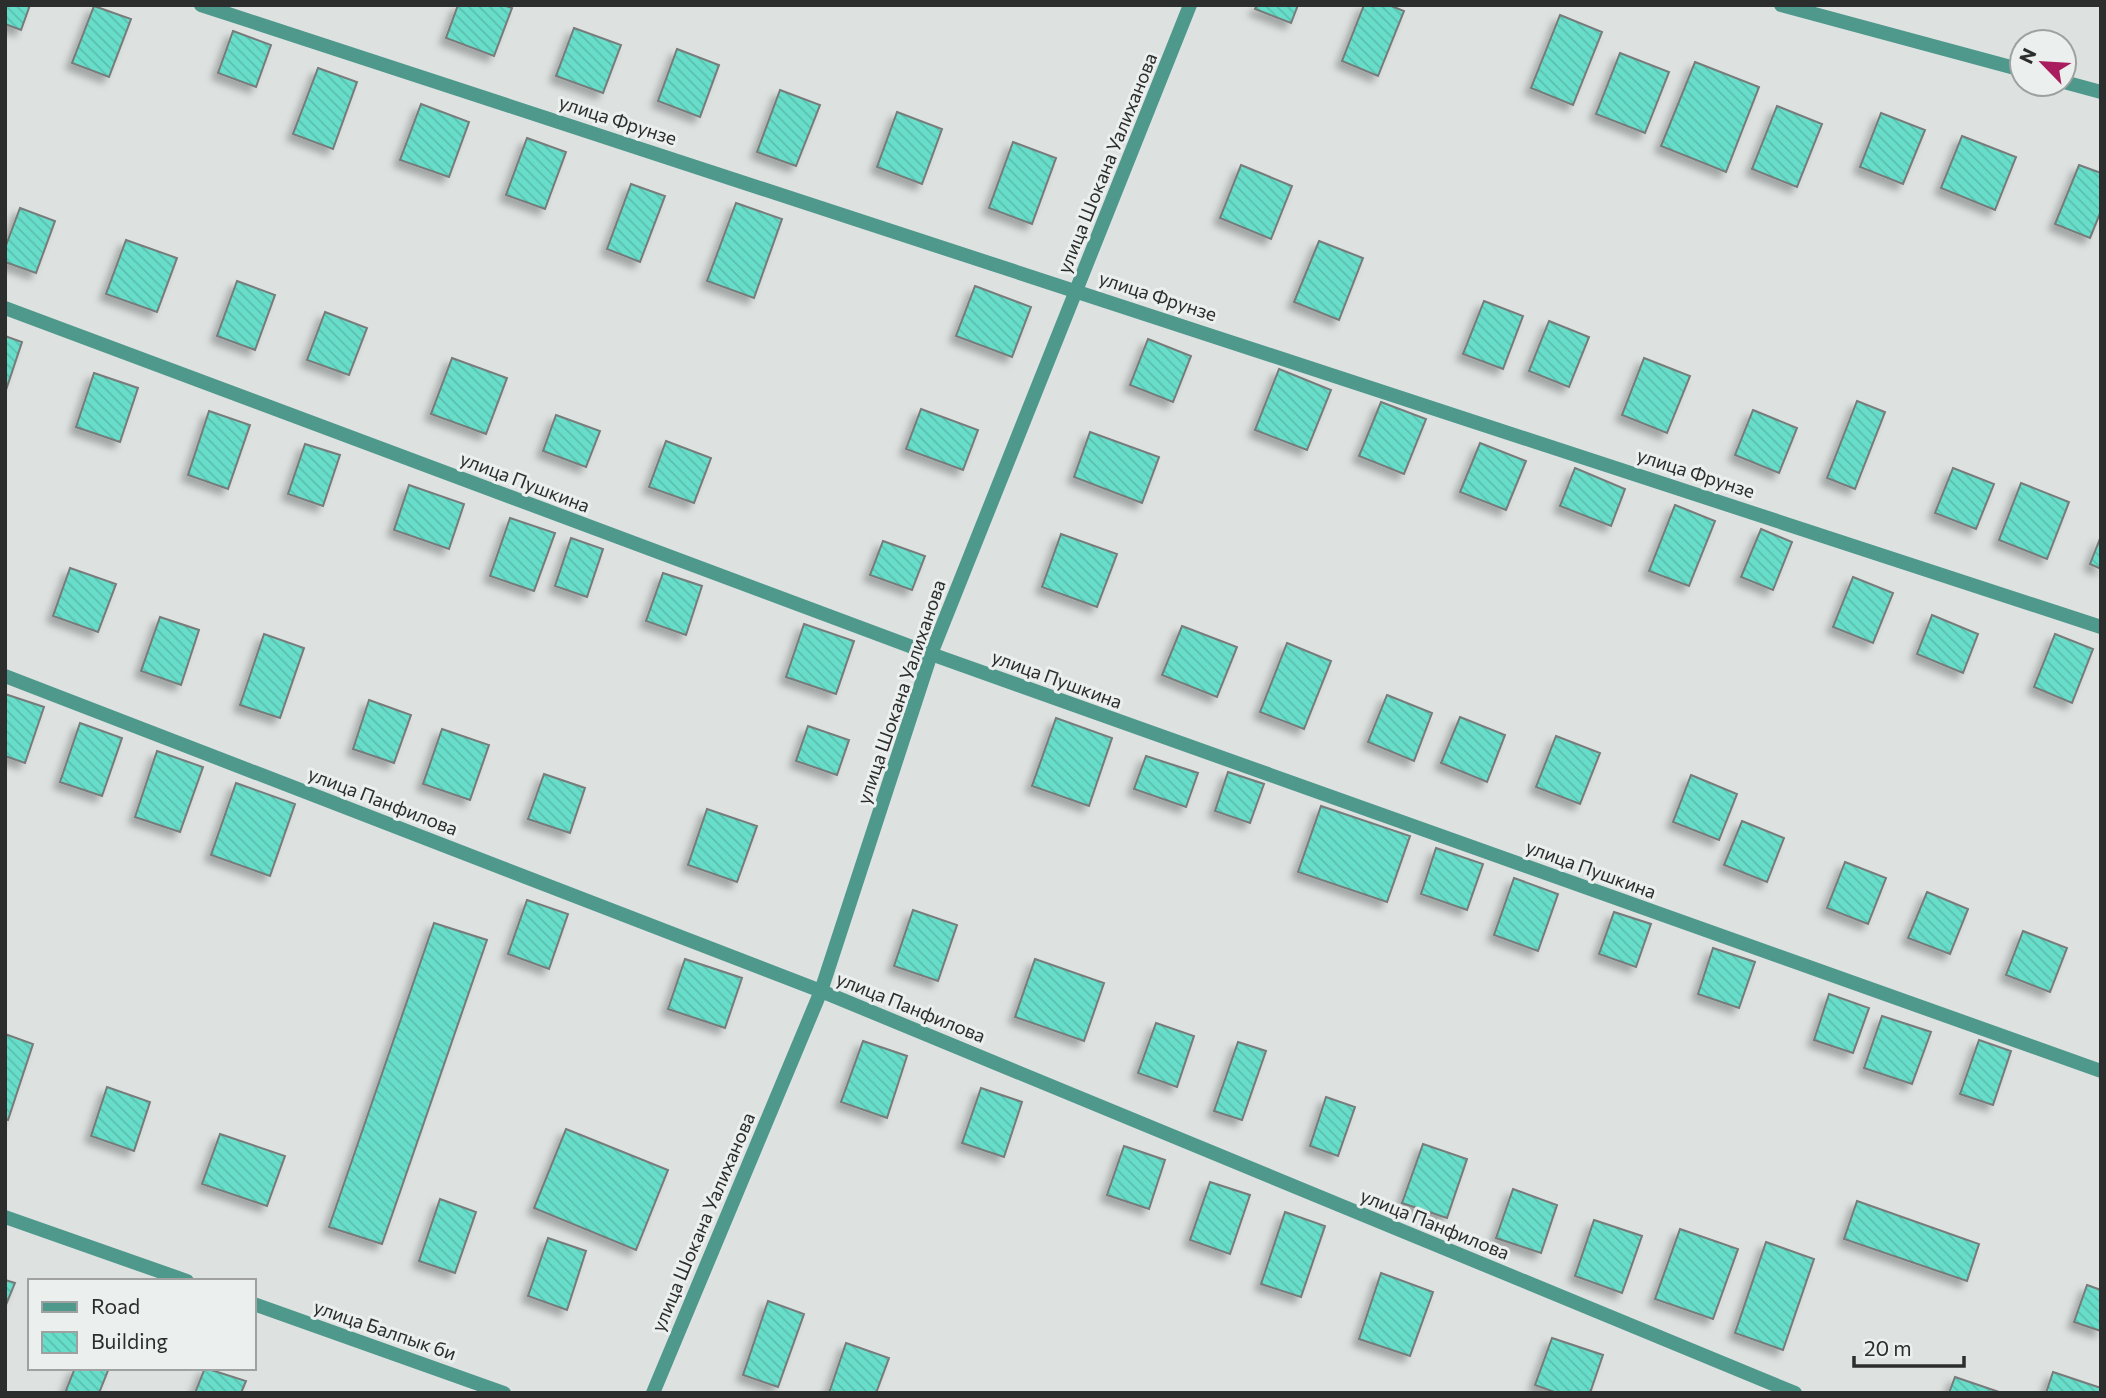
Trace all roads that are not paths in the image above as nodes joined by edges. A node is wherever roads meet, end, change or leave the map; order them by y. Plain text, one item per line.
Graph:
1 (201, 5) edge
2 (1190, 5) edge
3 (1781, 5) edge
4 (2008, 66) edge
5 (2078, 86) edge
6 (2101, 92) edge
7 (1078, 290) junction
8 (5, 308) edge
9 (2101, 627) edge
10 (931, 654) junction
11 (5, 676) edge
12 (821, 991) junction
13 (2101, 1071) edge
14 (5, 1217) edge
15 (181, 1279) edge
16 (256, 1305) edge
17 (504, 1393) edge
18 (653, 1393) edge
19 (1795, 1393) edge

1 - 7 street, улица Фрунзе
2 - 7 street, улица Шокана Уалиханова
3 - 4 street
5 - 6 street
7 - 9 street, улица Фрунзе
7 - 10 street, улица Шокана Уалиханова
8 - 10 street, улица Пушкина
10 - 12 street, улица Шокана Уалиханова
10 - 13 street, улица Пушкина
11 - 12 street, улица Панфилова
12 - 18 street, улица Шокана Уалиханова
12 - 19 street, улица Панфилова
14 - 15 street
16 - 17 street, улица Балпык би

